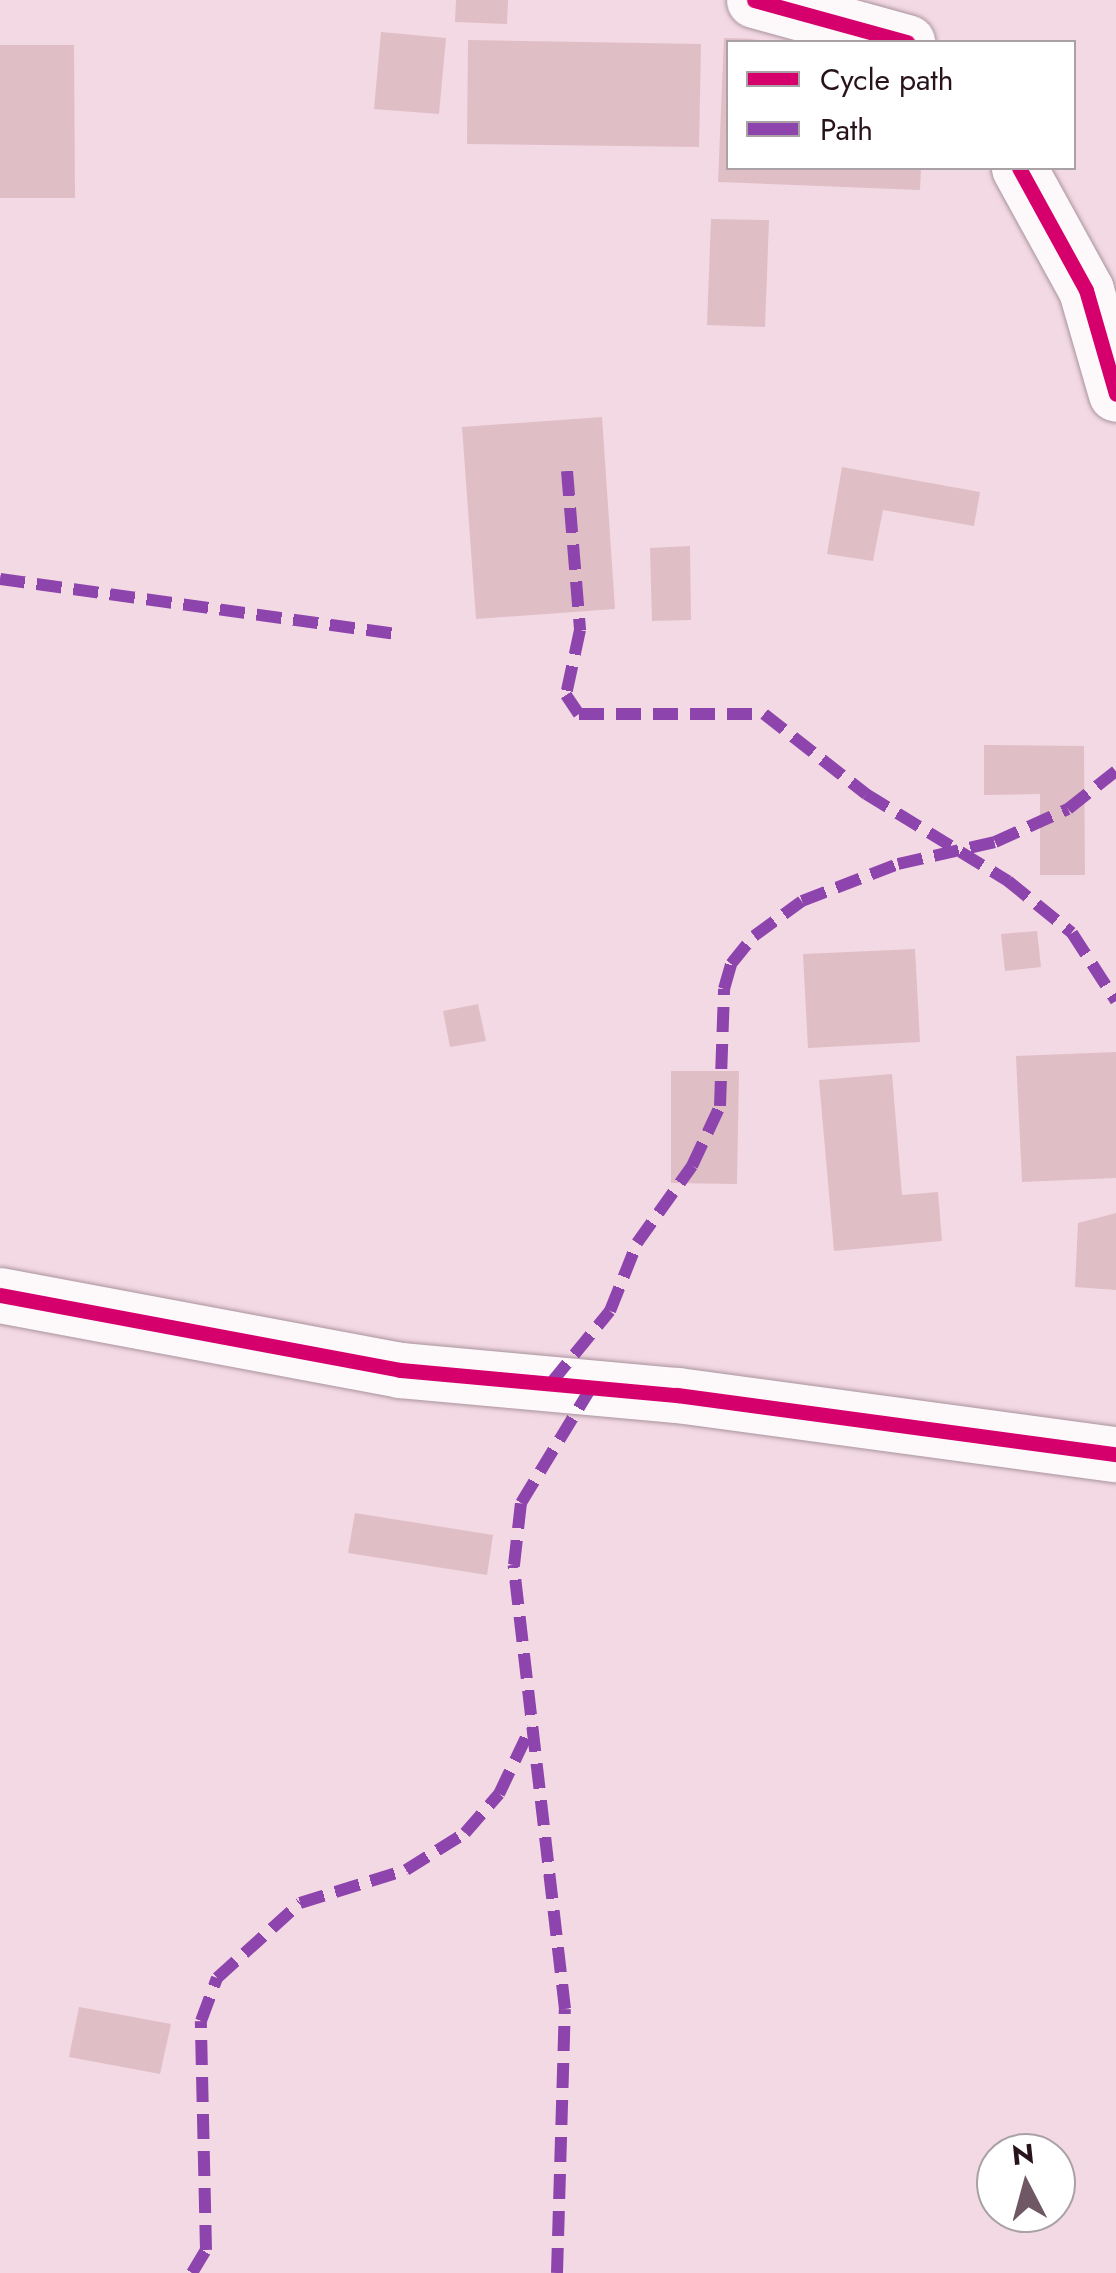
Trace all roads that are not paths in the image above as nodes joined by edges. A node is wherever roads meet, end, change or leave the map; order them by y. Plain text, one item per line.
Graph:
1 (754, 0) edge
2 (900, 40) edge
3 (1019, 170) edge
4 (1116, 394) edge
5 (0, 1295) edge
6 (1116, 1454) edge

1 - 2 street
3 - 4 street
5 - 6 street

